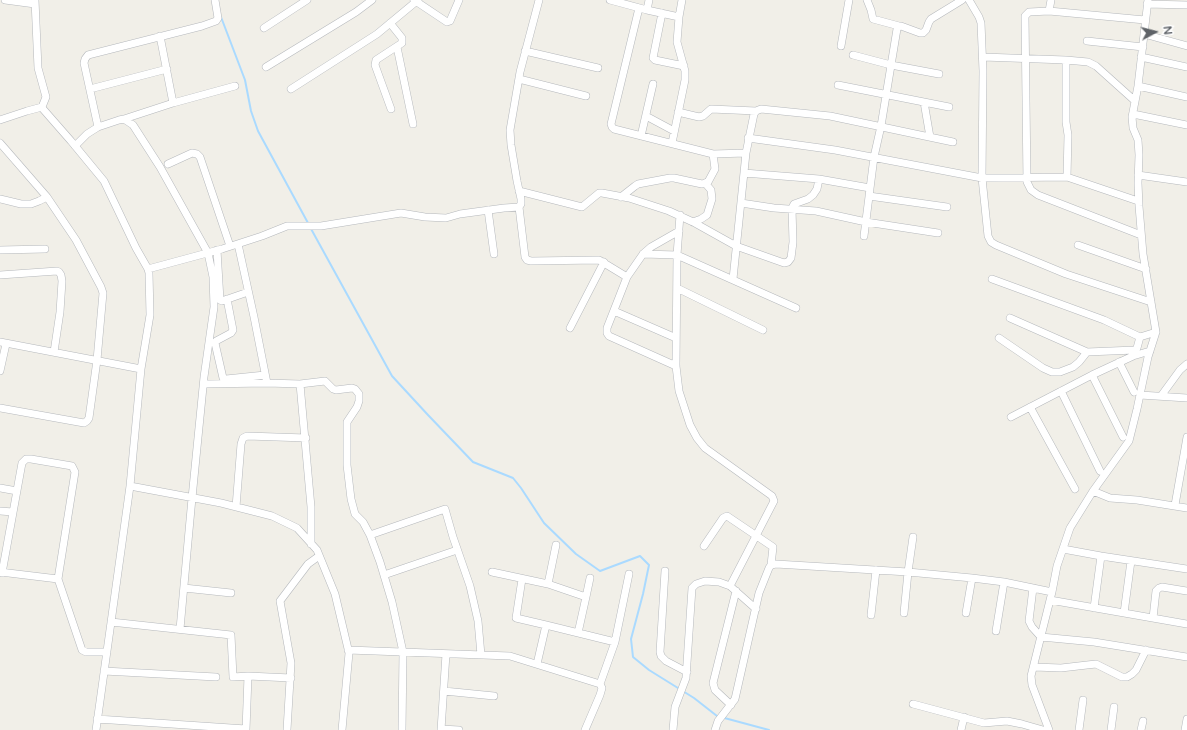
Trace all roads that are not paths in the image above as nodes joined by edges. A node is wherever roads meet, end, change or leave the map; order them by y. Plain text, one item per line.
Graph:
1 (5, 0) edge
2 (215, 0) edge
3 (307, 0) edge
4 (372, 0) edge
5 (416, 0) edge
6 (459, 0) edge
7 (539, 0) edge
8 (650, 0) edge
9 (682, 0) edge
10 (849, 0) edge
11 (867, 0) edge
12 (962, 0) edge
13 (969, 0) edge
14 (1051, 0) edge
15 (615, 1) edge
16 (35, 2) edge
17 (1147, 2) edge
18 (1187, 5) edge
19 (639, 8) junction
20 (647, 10) junction
21 (1049, 11) junction
22 (662, 13) junction
23 (679, 17) junction
24 (1145, 20) junction
25 (390, 23) junction
26 (898, 26) junction
27 (264, 28) dead end
28 (1144, 34) junction
29 (160, 36) junction
30 (1087, 41) dead end
31 (841, 46) dead end
32 (1187, 46) edge
33 (396, 47) junction
34 (1143, 48) junction
35 (526, 51) junction
36 (853, 55) dead end
37 (983, 57) junction
38 (1141, 57) junction
39 (1026, 58) junction
40 (1066, 60) junction
41 (891, 65) junction
42 (684, 66) junction
43 (266, 67) dead end
44 (1187, 67) edge
45 (598, 68) dead end
46 (167, 69) junction
47 (940, 74) dead end
48 (519, 79) junction
49 (653, 84) dead end
50 (838, 85) dead end
51 (235, 86) dead end
52 (1138, 86) junction
53 (90, 89) junction
54 (291, 89) dead end
55 (885, 95) junction
56 (586, 96) dead end
57 (1187, 97) edge
58 (1135, 101) junction
59 (924, 102) junction
60 (173, 103) junction
61 (42, 107) junction
62 (949, 107) dead end
63 (391, 109) dead end
64 (756, 111) junction
65 (678, 112) junction
66 (1133, 114) junction
67 (646, 116) junction
68 (124, 119) junction
69 (0, 120) edge
70 (413, 124) dead end
71 (1187, 125) edge
72 (881, 126) junction
73 (98, 127) junction
74 (674, 131) junction
75 (641, 136) junction
76 (930, 137) junction
77 (748, 138) junction
78 (953, 142) dead end
79 (0, 143) edge
80 (672, 143) junction
81 (75, 146) junction
82 (746, 153) junction
83 (713, 154) junction
84 (874, 157) junction
85 (168, 164) dead end
86 (744, 173) junction
87 (1138, 175) junction
88 (1067, 177) junction
89 (982, 178) junction
90 (1027, 178) junction
91 (819, 179) junction
92 (1187, 182) edge
93 (705, 183) junction
94 (519, 191) junction
95 (870, 192) junction
96 (47, 197) junction
97 (621, 197) junction
98 (0, 199) edge
99 (1138, 201) junction
100 (741, 203) junction
101 (518, 207) junction
102 (947, 207) dead end
103 (792, 209) junction
104 (488, 210) junction
105 (680, 215) junction
106 (693, 222) junction
107 (866, 222) junction
108 (679, 231) junction
109 (938, 233) dead end
110 (864, 236) dead end
111 (1141, 236) junction
112 (1078, 244) dead end
113 (234, 245) junction
114 (736, 246) junction
115 (45, 249) dead end
116 (0, 250) edge
117 (217, 250) junction
118 (208, 253) junction
119 (494, 254) dead end
120 (643, 254) junction
121 (677, 255) junction
122 (604, 262) junction
123 (148, 269) junction
124 (1146, 269) junction
125 (0, 275) edge
126 (628, 277) junction
127 (733, 279) junction
128 (992, 279) dead end
129 (677, 288) junction
130 (248, 292) junction
131 (227, 299) junction
132 (1151, 302) junction
133 (796, 308) dead end
134 (614, 311) junction
135 (1010, 318) dead end
136 (570, 328) dead end
137 (764, 330) dead end
138 (1156, 332) junction
139 (676, 338) junction
140 (999, 338) dead end
141 (1140, 338) junction
142 (3, 343) edge
143 (1150, 351) junction
144 (54, 352) junction
145 (1088, 352) junction
146 (97, 360) junction
147 (1119, 362) junction
148 (1187, 364) edge
149 (676, 366) junction
150 (141, 369) junction
151 (0, 371) edge
152 (1092, 375) junction
153 (266, 379) junction
154 (204, 384) junction
155 (300, 384) junction
156 (1061, 391) junction
157 (1137, 393) junction
158 (1161, 396) junction
159 (1187, 398) edge
160 (1030, 407) junction
161 (0, 408) edge
162 (1011, 417) dead end
163 (1123, 437) dead end
164 (1187, 437) edge
165 (306, 438) junction
166 (1100, 471) dead end
167 (130, 486) junction
168 (0, 488) edge
169 (1076, 489) dead end
170 (17, 491) junction
171 (1093, 491) junction
172 (192, 498) junction
173 (1175, 505) junction
174 (236, 507) junction
175 (1187, 508) edge
176 (0, 511) edge
177 (13, 512) junction
178 (370, 535) junction
179 (756, 535) junction
180 (913, 537) dead end
181 (311, 544) junction
182 (556, 544) dead end
183 (704, 546) dead end
184 (1063, 549) junction
185 (457, 550) junction
186 (319, 556) junction
187 (1100, 556) junction
188 (1131, 561) junction
189 (771, 566) junction
190 (1187, 569) edge
191 (876, 570) junction
192 (665, 571) dead end
193 (1, 572) edge
194 (492, 572) dead end
195 (908, 572) junction
196 (629, 574) dead end
197 (384, 575) junction
198 (590, 578) dead end
199 (972, 578) junction
200 (58, 579) junction
201 (522, 579) junction
202 (1004, 582) junction
203 (548, 584) junction
204 (730, 586) junction
205 (184, 588) junction
206 (1033, 588) junction
207 (736, 591) junction
208 (1187, 591) edge
209 (1052, 592) junction
210 (230, 593) dead end
211 (586, 597) junction
212 (1050, 600) junction
213 (1094, 608) junction
214 (756, 609) junction
215 (904, 613) dead end
216 (966, 613) dead end
217 (1124, 613) junction
218 (871, 615) dead end
219 (1153, 618) junction
220 (111, 622) junction
221 (1187, 624) edge
222 (546, 625) junction
223 (180, 629) junction
224 (996, 631) dead end
225 (578, 633) junction
226 (1041, 637) junction
227 (615, 642) junction
228 (348, 650) junction
229 (1146, 650) junction
230 (107, 652) junction
231 (403, 652) junction
232 (446, 654) junction
233 (481, 655) junction
234 (1187, 657) edge
235 (537, 664) junction
236 (1034, 667) junction
237 (104, 671) junction
238 (686, 675) junction
239 (248, 676) junction
240 (216, 678) dead end
241 (291, 678) junction
242 (600, 684) junction
243 (444, 691) junction
244 (494, 696) dead end
245 (1083, 700) dead end
246 (913, 704) dead end
247 (730, 707) junction
248 (1114, 708) dead end
249 (964, 717) junction
250 (97, 719) junction
251 (1187, 719) edge
252 (1143, 721) dead end
253 (156, 727) edge
254 (222, 729) edge
255 (246, 729) edge
256 (96, 730) edge
257 (287, 730) edge
258 (342, 730) edge
259 (402, 730) edge
260 (441, 730) edge
261 (459, 730) edge
262 (585, 730) edge
263 (673, 730) edge
264 (715, 730) edge
265 (961, 730) edge
266 (1043, 730) edge
267 (1048, 730) edge
268 (1079, 730) edge
269 (1111, 730) edge
270 (1141, 730) edge
271 (1185, 730) edge

1 - 16 street
2 - 29 street
3 - 27 street
4 - 43 street
5 - 6 street
5 - 25 street
7 - 35 street
8 - 20 street
9 - 23 street
10 - 31 street
11 - 26 street
12 - 26 street
13 - 37 street
14 - 21 street
15 - 19 street
16 - 61 street
17 - 18 street
17 - 24 street
19 - 20 street
19 - 75 street
20 - 22 street
21 - 24 street
21 - 39 street
22 - 23 street
22 - 42 street
23 - 42 street
24 - 28 street
25 - 33 street
25 - 54 street
26 - 41 street
28 - 32 street
28 - 34 street
29 - 46 street
29 - 53 street
30 - 34 street
33 - 63 street
33 - 70 street
34 - 38 street
35 - 45 street
35 - 48 street
36 - 41 street
37 - 39 street
37 - 89 street
38 - 44 street
38 - 52 street
39 - 40 street
39 - 90 street
40 - 58 street
40 - 88 street
41 - 47 street
41 - 55 street
42 - 65 street
46 - 53 street
46 - 60 street
48 - 56 street
48 - 94 street
49 - 67 street
50 - 55 street
51 - 60 street
52 - 57 street
52 - 58 street
53 - 73 street
55 - 59 street
55 - 72 street
58 - 66 street
59 - 62 street
59 - 76 street
60 - 68 street
61 - 69 street
61 - 81 street
64 - 65 street
64 - 72 street
64 - 77 street
65 - 74 street
66 - 71 street
66 - 87 street
67 - 74 street
67 - 75 street
68 - 73 street
68 - 118 street
72 - 76 street
72 - 84 street
73 - 81 street
74 - 80 street
75 - 80 street
76 - 78 street
77 - 82 street
77 - 84 street
79 - 96 street
80 - 83 street
81 - 123 street
82 - 83 street
82 - 86 street
83 - 93 street
84 - 89 street
84 - 95 street
85 - 113 street
86 - 91 street
86 - 100 street
87 - 92 street
87 - 99 street
88 - 90 street
88 - 99 street
89 - 90 street
89 - 132 street
90 - 111 street
91 - 95 street
91 - 103 street
93 - 97 street
93 - 106 street
94 - 97 street
94 - 101 street
95 - 102 street
95 - 107 street
96 - 98 street
96 - 146 street
97 - 105 street
99 - 111 street
100 - 103 street
100 - 114 street
101 - 104 street
101 - 122 street
103 - 107 street
103 - 114 street
104 - 113 street
104 - 119 street
105 - 106 street
105 - 108 street
106 - 114 street
107 - 109 street
107 - 110 street
108 - 120 street
108 - 121 street
111 - 124 street
112 - 124 street
113 - 117 street
113 - 130 street
114 - 127 street
115 - 116 street
117 - 118 street
117 - 131 street
118 - 123 street
118 - 154 street
120 - 121 street
120 - 126 street
121 - 127 street
121 - 129 street
122 - 126 street
122 - 136 street
123 - 150 street
124 - 132 street
125 - 144 street
126 - 134 street
127 - 133 street
128 - 141 street
129 - 137 street
129 - 139 street
130 - 131 street
130 - 153 street
131 - 153 street
132 - 138 street
134 - 139 street
134 - 149 street
135 - 145 street
138 - 141 street
138 - 143 street
139 - 149 street
140 - 145 street
141 - 145 street
142 - 144 street
142 - 151 street
143 - 147 street
143 - 157 street
144 - 146 street
146 - 150 street
146 - 161 street
147 - 152 street
147 - 157 street
148 - 158 street
149 - 179 street
150 - 167 street
152 - 156 street
152 - 163 street
153 - 154 street
153 - 155 street
154 - 172 street
155 - 165 street
155 - 178 street
156 - 160 street
156 - 166 street
157 - 158 street
157 - 171 street
158 - 159 street
160 - 162 street
160 - 169 street
164 - 173 street
165 - 174 street
165 - 181 street
167 - 172 street
167 - 220 street
168 - 170 street
170 - 177 street
170 - 200 street
171 - 173 street
171 - 184 street
172 - 174 street
172 - 205 street
173 - 175 street
174 - 181 street
176 - 177 street
177 - 193 street
178 - 185 street
178 - 197 street
179 - 183 street
179 - 189 street
179 - 204 street
180 - 195 street
181 - 186 street
182 - 203 street
184 - 187 street
184 - 209 street
185 - 197 street
185 - 233 street
186 - 228 street
186 - 241 street
187 - 188 street
187 - 213 street
188 - 190 street
188 - 217 street
189 - 191 street
189 - 214 street
191 - 195 street
191 - 218 street
192 - 238 street
193 - 200 street
194 - 201 street
195 - 199 street
195 - 215 street
196 - 227 street
197 - 231 street
198 - 211 street
199 - 202 street
199 - 216 street
200 - 230 street
201 - 203 street
201 - 222 street
202 - 206 street
202 - 224 street
203 - 211 street
204 - 207 street
204 - 238 street
205 - 210 street
205 - 223 street
206 - 209 street
206 - 226 street
207 - 214 street
207 - 247 street
208 - 219 street
209 - 212 street
211 - 225 street
212 - 213 street
212 - 226 street
213 - 217 street
214 - 247 street
217 - 219 street
219 - 221 street
220 - 223 street
220 - 230 street
222 - 225 street
222 - 235 street
223 - 239 street
225 - 227 street
226 - 229 street
226 - 236 street
227 - 242 street
228 - 231 street
228 - 258 street
229 - 234 street
229 - 236 street
230 - 237 street
231 - 232 street
231 - 259 street
232 - 233 street
232 - 243 street
233 - 235 street
235 - 242 street
236 - 267 street
237 - 240 street
237 - 250 street
238 - 263 street
239 - 241 street
239 - 255 street
241 - 257 street
242 - 262 street
243 - 244 street
243 - 260 street
245 - 268 street
246 - 249 street
247 - 264 street
248 - 269 street
249 - 265 street
249 - 266 street
250 - 253 street
250 - 256 street
251 - 271 street
252 - 270 street
253 - 254 street
254 - 255 street
260 - 261 street

